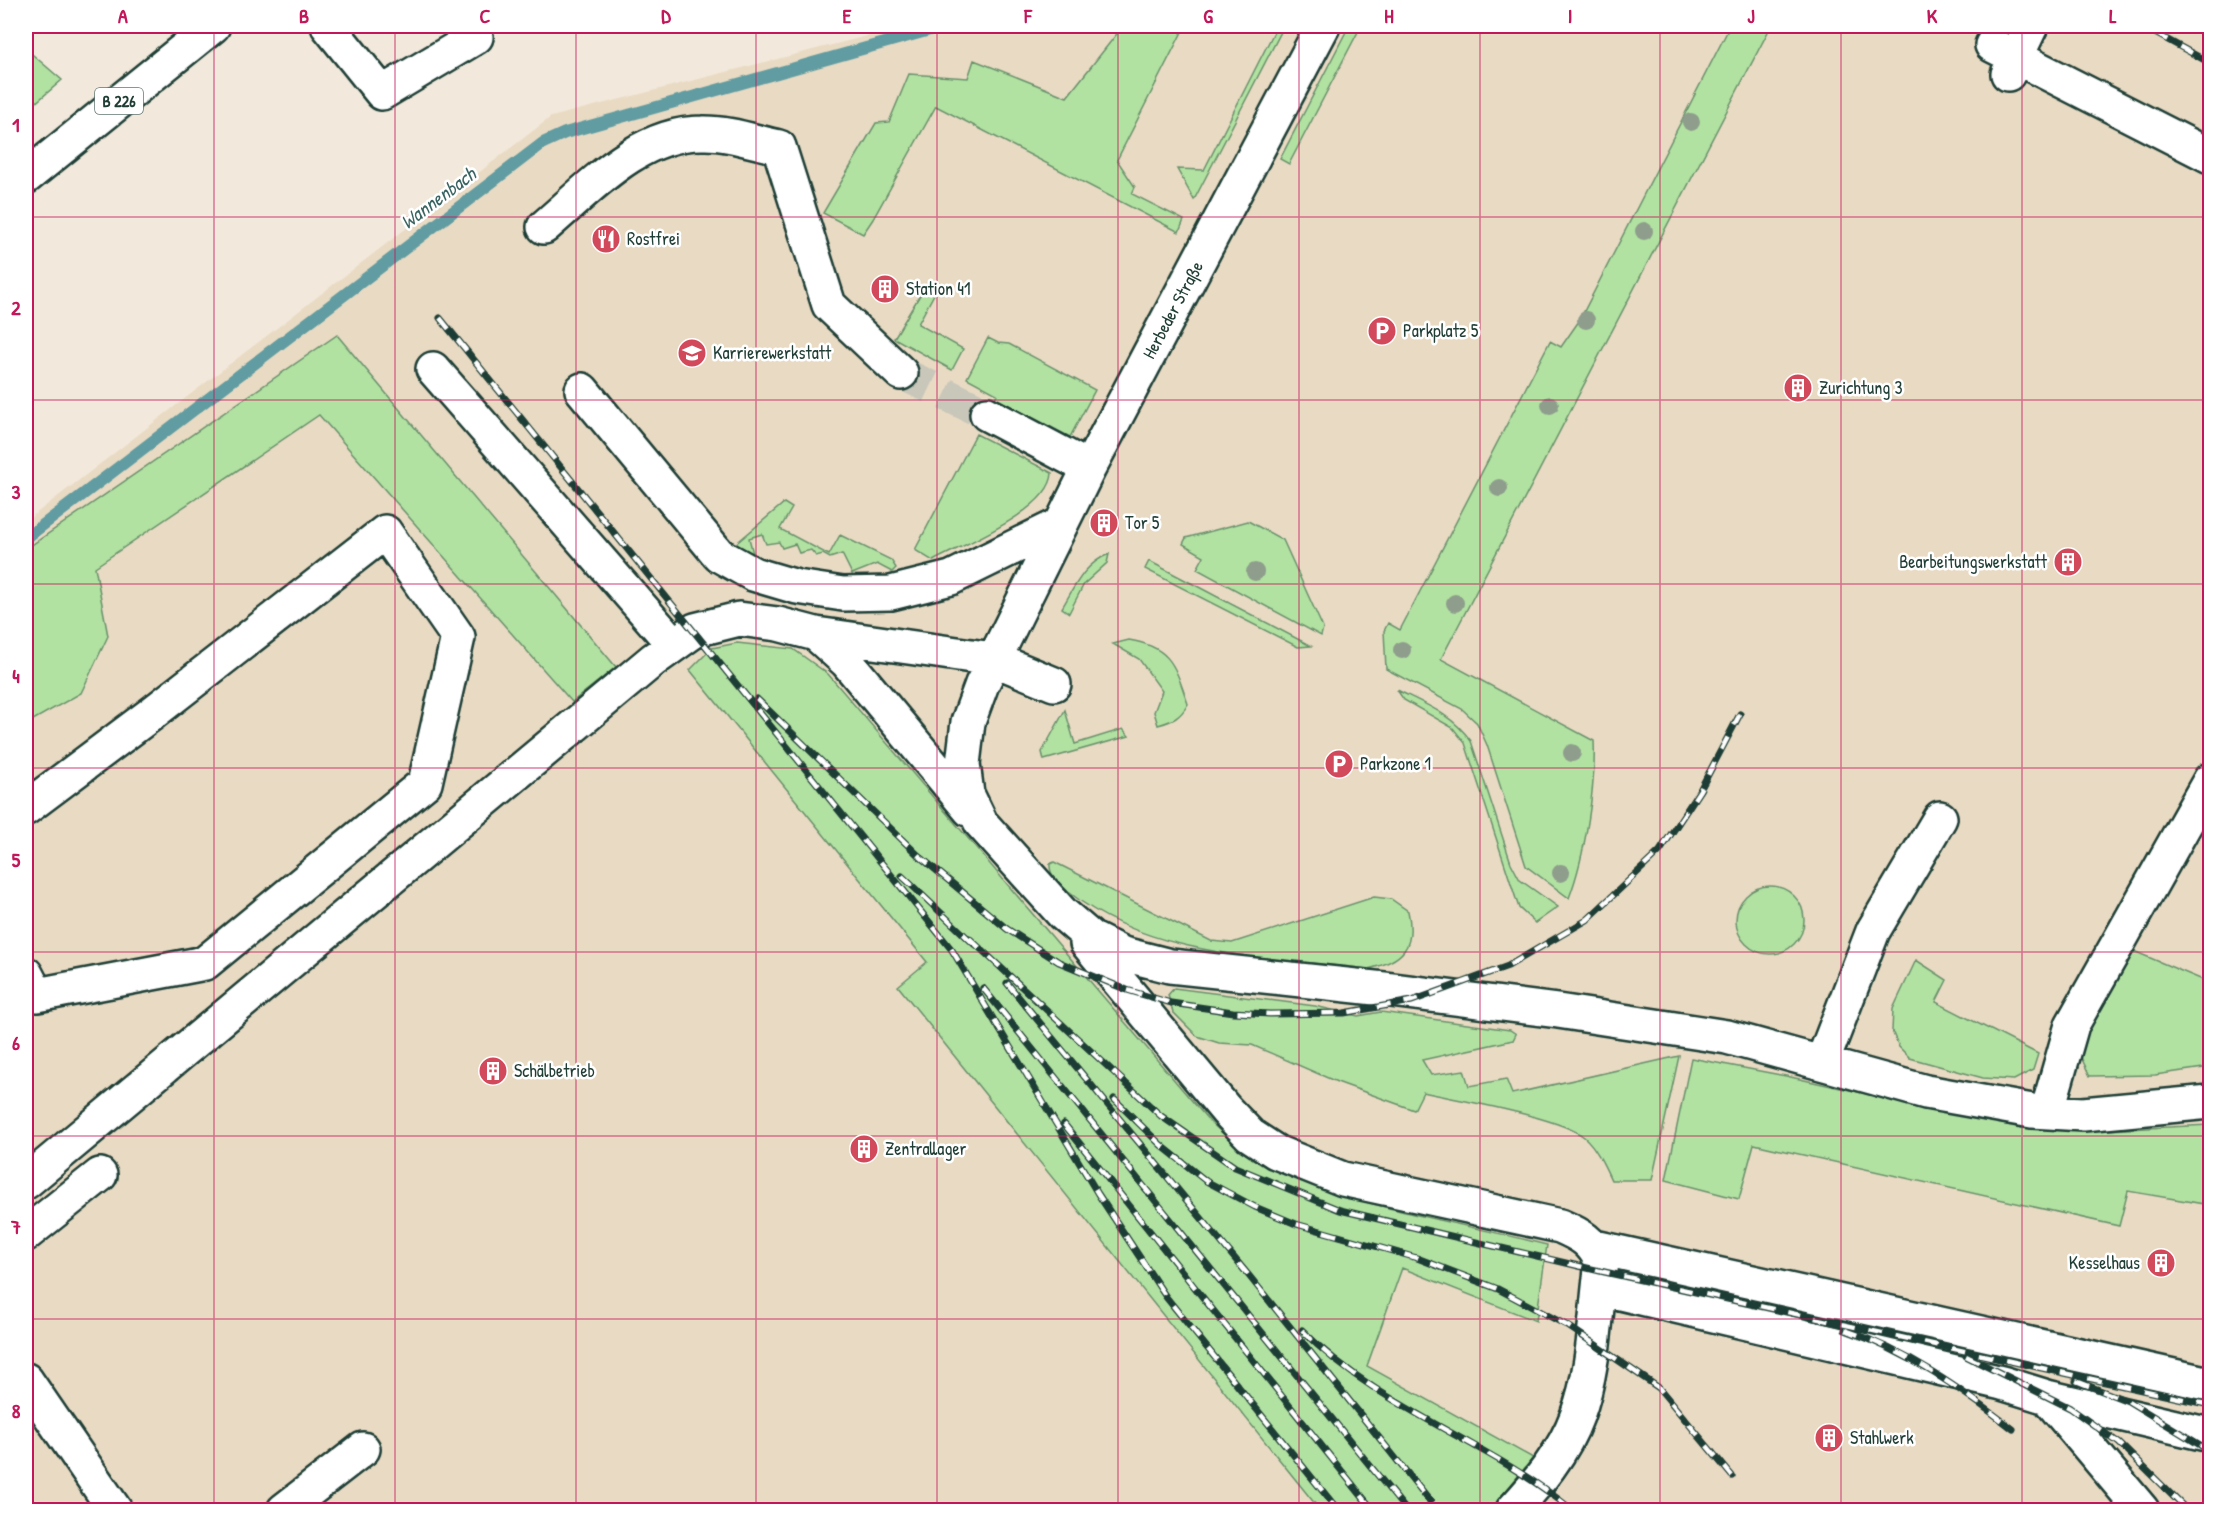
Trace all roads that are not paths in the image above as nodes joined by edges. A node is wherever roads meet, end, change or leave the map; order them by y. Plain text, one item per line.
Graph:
1 (213, 26) edge
2 (328, 26) edge
3 (1323, 26) edge
4 (2031, 26) edge
5 (476, 37) dead end
6 (2211, 156) edge
7 (26, 177) edge
8 (544, 227) dead end
9 (433, 369) dead end
10 (902, 373) tunnel mouth
11 (582, 390) dead end
12 (987, 414) tunnel mouth
13 (1089, 468) junction
14 (1061, 524) junction
15 (816, 634) junction
16 (674, 645) junction
17 (993, 659) junction
18 (1054, 684) dead end
19 (2211, 780) edge
20 (26, 808) edge
21 (1940, 818) dead end
22 (981, 823) junction
23 (1063, 914) junction
24 (29, 989) edge
25 (1822, 1064) junction
26 (2211, 1102) edge
27 (2047, 1112) junction
28 (100, 1175) dead end
29 (26, 1182) edge
30 (26, 1234) edge
31 (1595, 1247) junction
32 (1599, 1288) junction
33 (26, 1380) edge
34 (2211, 1384) edge
35 (2048, 1397) junction
36 (2211, 1435) edge
37 (363, 1449) dead end
38 (115, 1510) edge
39 (284, 1510) edge
40 (1513, 1510) edge
41 (2142, 1510) edge

1 - 7 main road, B 226
2 - 5 main road
3 - 13 main road, Herbeder Straße
4 - 6 main road
8 - 10 main road
9 - 16 main road
11 - 14 main road
12 - 13 main road
13 - 14 main road, Herbeder Straße
14 - 17 main road, Herbeder Straße
15 - 16 main road
15 - 17 main road
15 - 22 main road
16 - 29 main road
17 - 18 main road
17 - 22 main road, Herbeder Straße
19 - 27 main road
20 - 24 main road
21 - 25 main road
22 - 23 main road
23 - 25 main road
23 - 31 main road
25 - 27 main road
26 - 27 main road
28 - 30 main road
31 - 32 main road
31 - 34 main road
32 - 35 main road
32 - 40 main road
33 - 38 main road
35 - 36 main road
35 - 41 main road
37 - 39 main road

